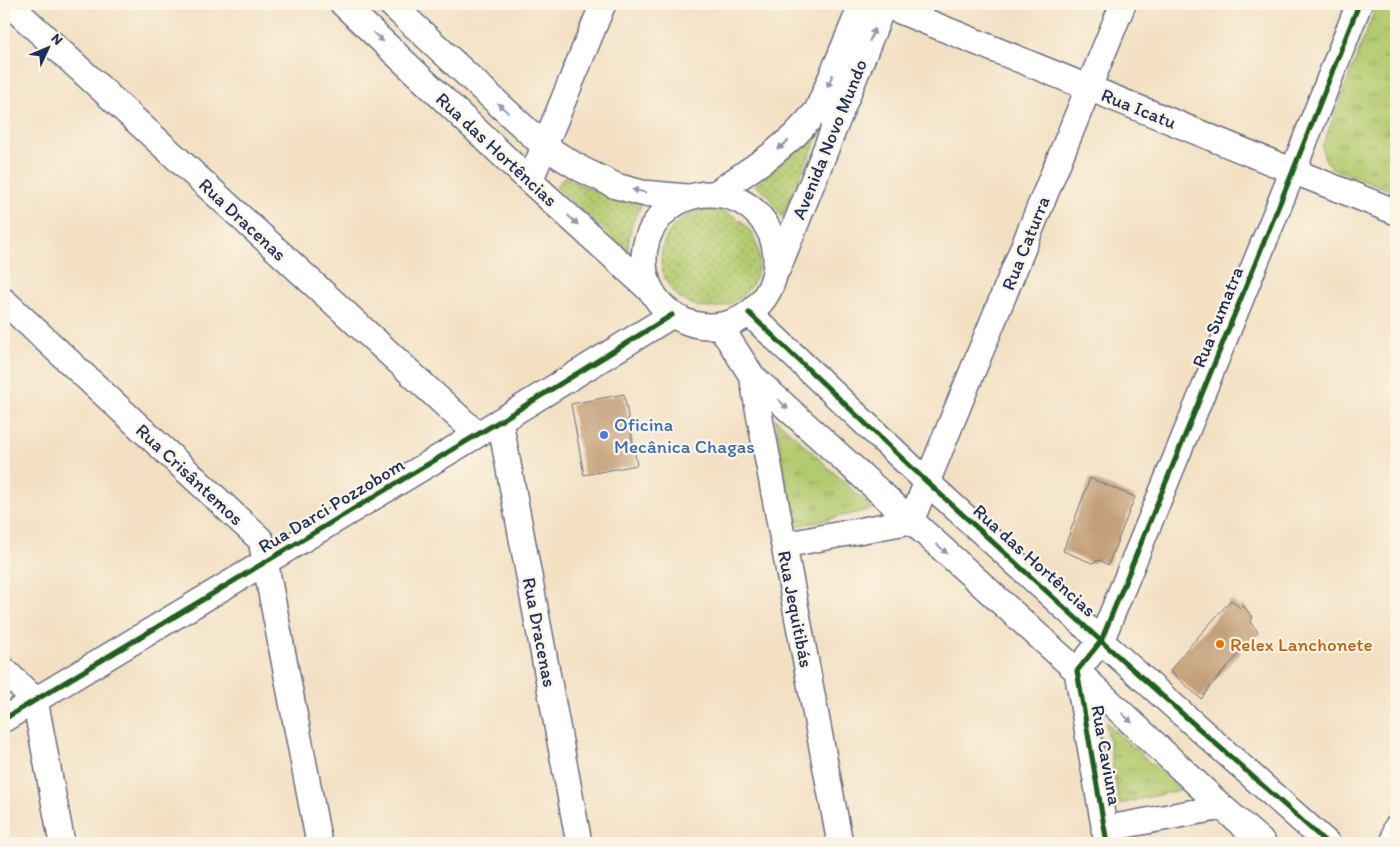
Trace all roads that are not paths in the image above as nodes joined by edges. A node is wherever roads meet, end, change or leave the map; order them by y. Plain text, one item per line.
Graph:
1 (9, 4) edge
2 (391, 4) edge
3 (603, 4) edge
4 (862, 4) edge
5 (884, 4) edge
6 (1123, 4) edge
7 (1359, 4) edge
8 (348, 6) edge
9 (1089, 88) junction
10 (545, 147) junction
11 (1293, 172) junction
12 (530, 181) junction
13 (715, 194) junction
14 (687, 197) junction
15 (1396, 212) edge
16 (775, 275) junction
17 (652, 292) junction
18 (4, 301) edge
19 (749, 313) junction
20 (672, 315) junction
21 (720, 326) junction
22 (752, 376) junction
23 (500, 421) junction
24 (477, 434) junction
25 (927, 482) junction
26 (911, 521) junction
27 (784, 545) junction
28 (266, 562) junction
29 (1101, 641) junction
30 (4, 670) edge
31 (1077, 671) junction
32 (36, 700) junction
33 (4, 719) edge
34 (1222, 806) junction
35 (1396, 828) edge
36 (1105, 836) edge
37 (62, 843) edge
38 (319, 843) edge
39 (580, 843) edge
40 (840, 843) edge
41 (1263, 843) edge
42 (1327, 843) edge
43 (1394, 843) edge

1 - 24 street, Rua Dracenas
10 -> 2 street, Rua das Hortências
3 - 10 street
4 -> 13 street
5 - 9 street, Rua Icatu
16 -> 5 street, Avenida Novo Mundo
6 - 9 street, Rua Caturra
7 - 11 street, Rua Sumatra
8 -> 12 street, Rua das Hortências
9 - 11 street, Rua Icatu
9 - 25 street, Rua Caturra
10 - 12 street
14 -> 10 street, Rua das Hortências
11 - 15 street, Rua Icatu
11 - 29 street, Rua Sumatra
12 -> 17 street, Rua das Hortências
13 - 14 street
13 - 16 street
14 - 17 street
16 - 19 street
17 - 20 street
18 - 28 street, Rua Crisântemos
19 - 21 street
19 - 25 street, Rua das Hortências
20 - 21 street
20 - 23 street, Rua Darci Pozzobom
21 - 22 street
22 -> 26 street
22 - 27 street, Rua Jequitibás
23 - 24 street, Rua Darci Pozzobom
23 - 39 street, Rua Dracenas
24 - 28 street, Rua Darci Pozzobom
25 - 26 street, Rua Caturra
25 - 29 street, Rua das Hortências
26 - 27 street
26 -> 31 street
27 - 40 street, Rua Jequitibás
28 - 32 street, Rua Darci Pozzobom
28 - 38 street, Rua Crisântemos
29 - 31 street, Rua Sumatra
29 - 42 street, Rua das Hortências
30 - 32 street
31 -> 34 street
31 - 36 street, Rua Caviuna
32 - 33 street, Rua Darci Pozzobom
32 - 37 street
34 - 36 street
34 - 41 street
35 - 43 street

